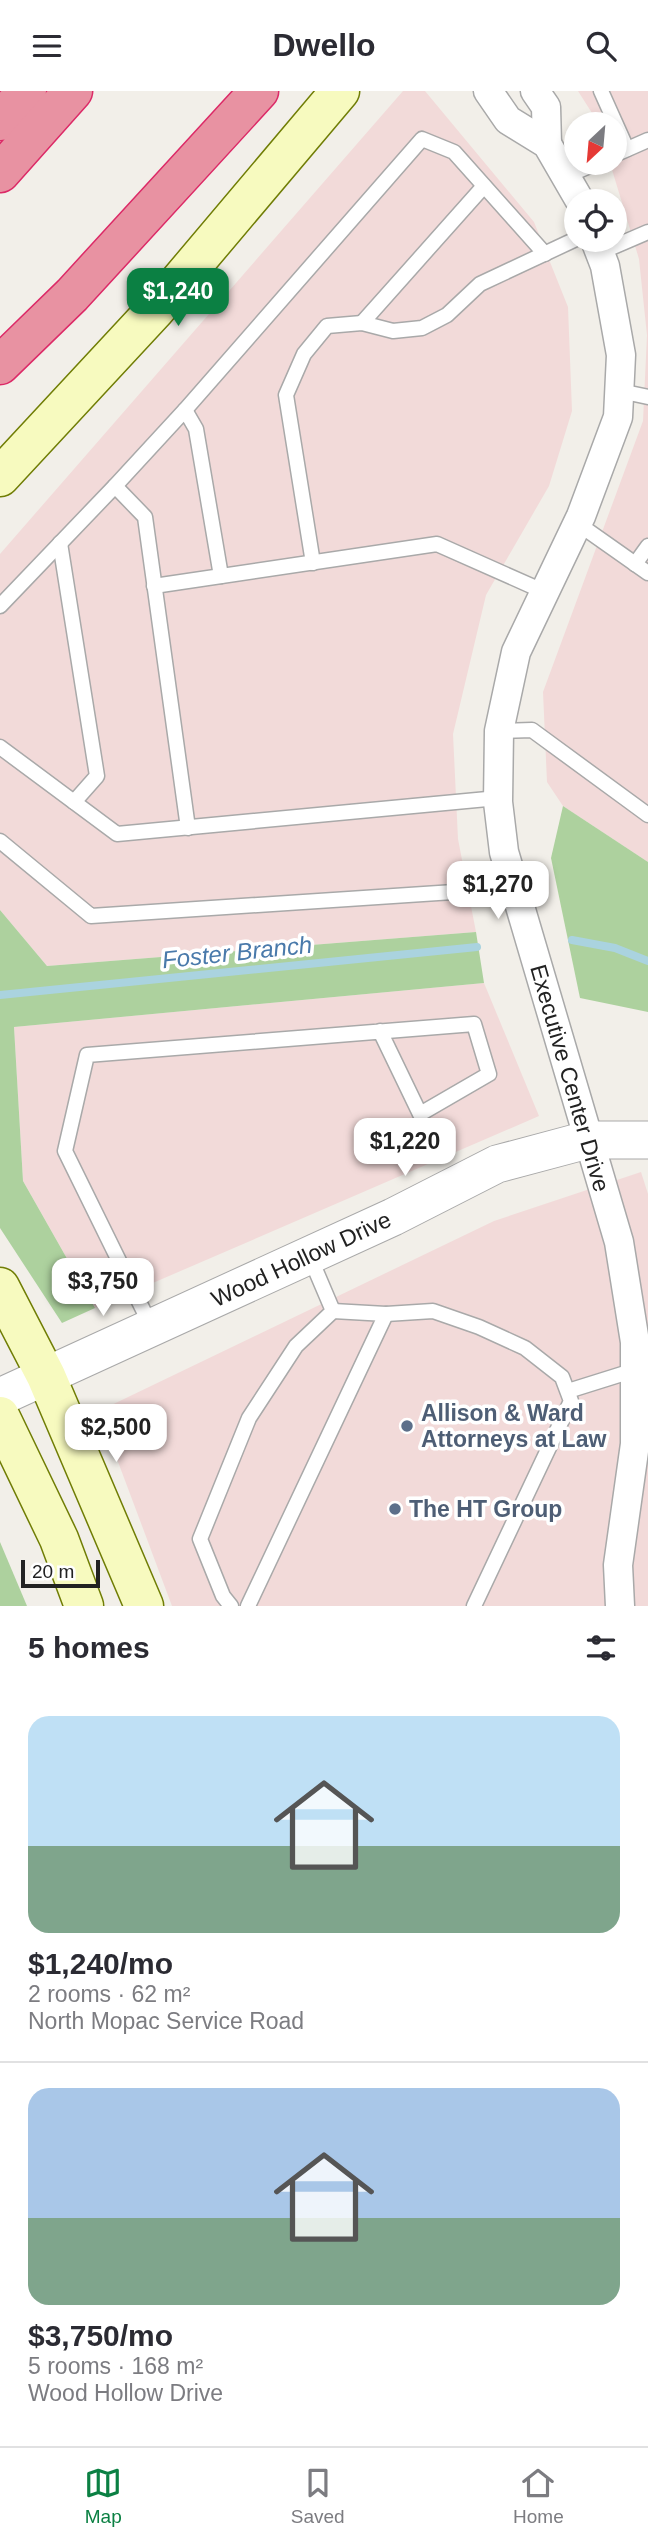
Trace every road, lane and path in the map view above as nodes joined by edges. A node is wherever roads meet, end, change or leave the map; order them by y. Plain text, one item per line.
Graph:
1 (27, 91) edge
2 (73, 91) edge
3 (259, 91) edge
4 (340, 91) edge
5 (488, 91) edge
6 (534, 91) edge
7 (601, 91) edge
8 (608, 112) edge
9 (0, 121) edge
10 (648, 140) edge
11 (547, 144) junction
12 (627, 149) edge
13 (0, 173) edge
14 (566, 176) joint
15 (484, 186) junction
16 (573, 189) edge
17 (648, 232) edge
18 (627, 236) edge
19 (564, 250) edge
20 (596, 252) edge
21 (545, 254) junction
22 (362, 323) junction
23 (0, 365) edge
24 (620, 391) junction
25 (648, 397) edge
26 (185, 410) junction
27 (0, 477) edge
28 (115, 486) junction
29 (577, 523) junction
30 (60, 543) junction
31 (648, 546) edge
32 (313, 563) junction
33 (635, 564) junction
34 (648, 573) edge
35 (221, 576) junction
36 (154, 586) junction
37 (545, 592) junction
38 (0, 606) edge
39 (499, 731) junction
40 (0, 747) edge
41 (498, 798) junction
42 (74, 802) junction
43 (648, 815) edge
44 (188, 828) junction
45 (0, 841) edge
46 (514, 888) junction
47 (380, 1031) junction
48 (587, 1140) junction
49 (648, 1140) edge
50 (310, 1255) junction
51 (0, 1287) edge
52 (333, 1311) junction
53 (386, 1314) junction
54 (152, 1327) junction
55 (635, 1370) junction
56 (46, 1376) junction
57 (568, 1391) junction
58 (0, 1397) edge
59 (0, 1416) edge
60 (84, 1606) edge
61 (144, 1606) edge
62 (232, 1606) edge
63 (248, 1606) edge
64 (474, 1606) edge
65 (620, 1606) edge

1 - 9 highway
2 - 13 highway
3 - 23 highway
4 - 27 main road
5 - 11 street
6 - 11 street
7 - 8 lane
10 - 12 lane
11 - 14 street
14 - 16 street
15 - 21 lane
15 - 22 lane
15 - 26 lane
17 - 18 lane
19 - 21 lane
20 - 24 street, Executive Center Drive
21 - 22 lane
22 - 32 lane
24 - 25 lane
24 - 29 street, Executive Center Drive
26 - 28 lane
26 - 35 lane
28 - 30 lane
28 - 36 lane
29 - 33 lane
29 - 37 street, Executive Center Drive
30 - 38 lane
30 - 42 lane
31 - 33 lane
32 - 35 lane
32 - 37 lane
33 - 34 lane
35 - 36 lane
36 - 44 lane
37 - 39 street, Executive Center Drive
39 - 41 street, Executive Center Drive
39 - 43 lane
40 - 42 lane
41 - 44 lane
41 - 46 street, Executive Center Drive
42 - 44 lane
45 - 46 lane
46 - 48 street, Executive Center Drive
47 - 47 lane
47 - 54 lane
48 - 49 street, Wood Hollow Drive
48 - 50 street, Wood Hollow Drive
48 - 55 street, Executive Center Drive
50 - 52 lane
50 - 54 street, Wood Hollow Drive
51 - 56 main road
52 - 53 lane
52 - 62 lane
53 - 57 lane
53 - 63 lane
54 - 56 street, Wood Hollow Drive
55 - 57 lane
55 - 65 street, Executive Center Drive
56 - 58 street, Wood Hollow Drive
56 - 61 main road
57 - 64 lane
59 - 60 main road

